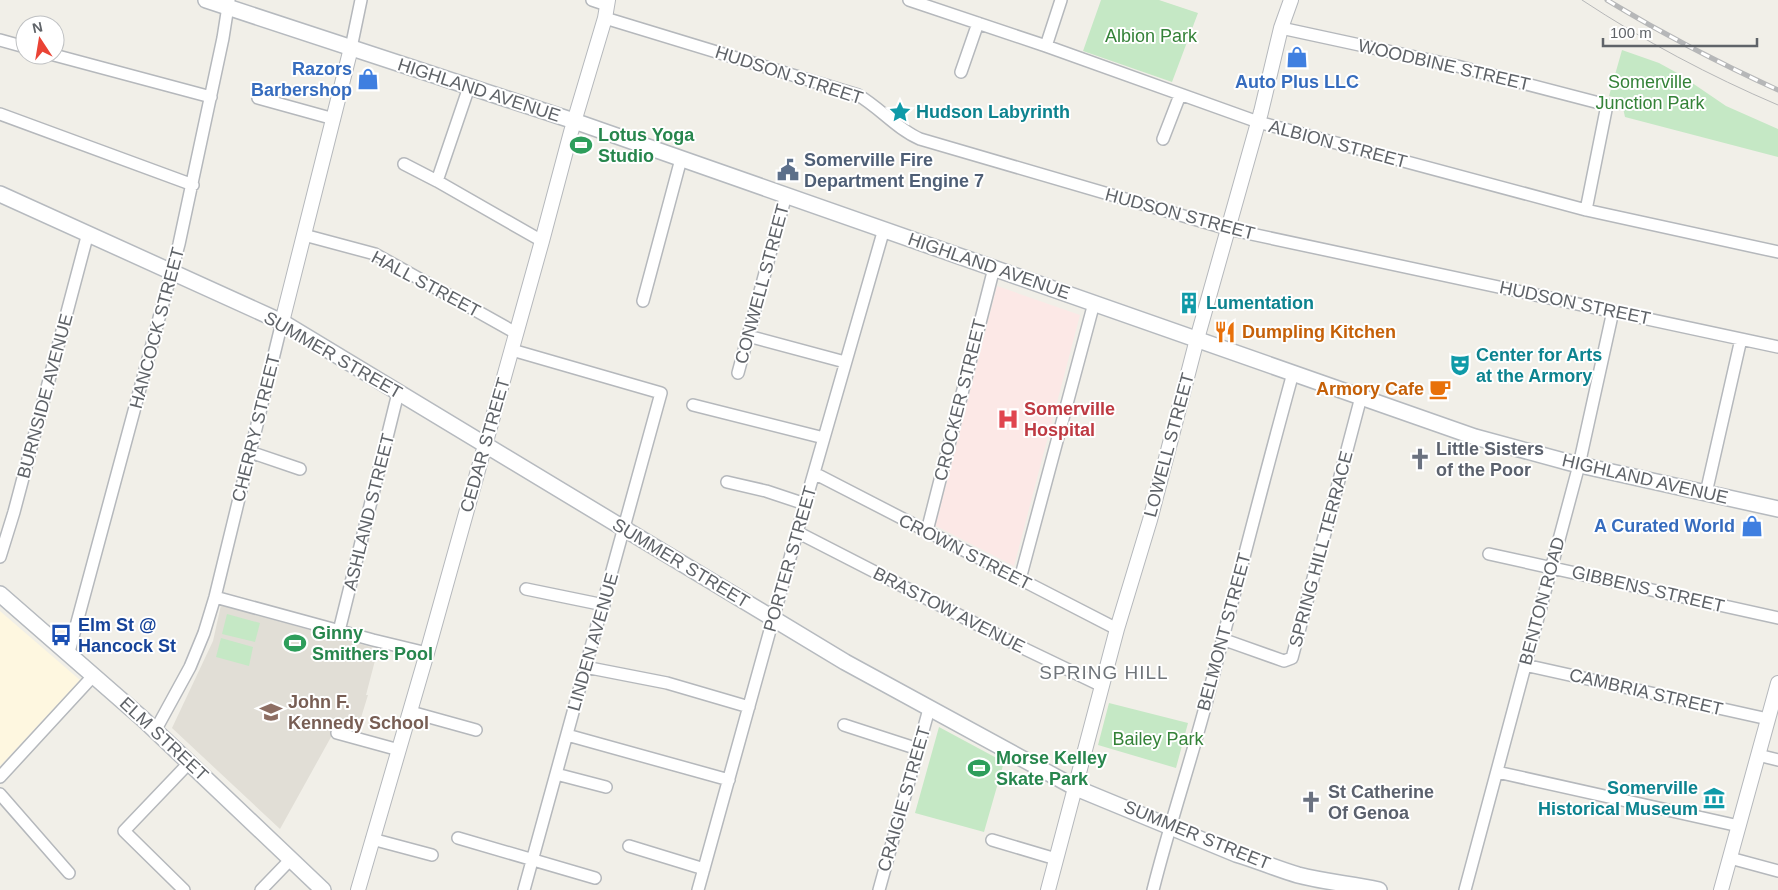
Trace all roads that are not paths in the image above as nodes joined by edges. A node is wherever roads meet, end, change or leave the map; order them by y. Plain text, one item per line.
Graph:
1 (206, 0) edge
2 (361, 0) edge
3 (592, 0) edge
4 (909, 0) edge
5 (1061, 0) edge
6 (1291, 0) edge
7 (228, 3) edge
8 (607, 8) edge
9 (978, 23) junction
10 (1281, 28) junction
11 (0, 40) edge
12 (15, 44) edge
13 (1046, 46) junction
14 (351, 48) junction
15 (65, 58) edge
16 (961, 72) dead end
17 (469, 86) junction
18 (1180, 94) junction
19 (211, 97) junction
20 (258, 98) dead end
21 (0, 114) edge
22 (334, 119) junction
23 (574, 121) junction
24 (1258, 122) junction
25 (1163, 140) dead end
26 (681, 159) junction
27 (404, 164) dead end
28 (437, 181) junction
29 (193, 185) junction
30 (0, 194) edge
31 (786, 195) junction
32 (1586, 210) junction
33 (884, 229) junction
34 (1228, 230) junction
35 (88, 234) junction
36 (304, 236) junction
37 (542, 242) junction
38 (1778, 252) edge
39 (994, 268) junction
40 (172, 272) junction
41 (643, 301) dead end
42 (1094, 303) junction
43 (1613, 311) junction
44 (282, 322) junction
45 (516, 332) junction
46 (748, 336) junction
47 (1741, 339) junction
48 (1197, 340) junction
49 (1778, 347) edge
50 (512, 350) junction
51 (845, 362) junction
52 (738, 373) dead end
53 (1293, 373) junction
54 (398, 393) junction
55 (1361, 397) junction
56 (693, 404) dead end
57 (824, 438) junction
58 (485, 445) junction
59 (250, 452) junction
60 (1579, 465) junction
61 (300, 469) dead end
62 (814, 473) junction
63 (727, 482) dead end
64 (1706, 493) junction
65 (805, 504) junction
66 (1778, 509) edge
67 (625, 530) junction
68 (927, 531) junction
69 (797, 532) junction
70 (1489, 554) dead end
71 (0, 557) edge
72 (1552, 567) junction
73 (1020, 579) junction
74 (526, 589) dead end
75 (0, 594) edge
76 (215, 597) junction
77 (604, 605) junction
78 (773, 618) junction
79 (1778, 618) edge
80 (1118, 629) junction
81 (339, 631) junction
82 (1222, 639) junction
83 (69, 652) junction
84 (427, 653) junction
85 (1525, 665) junction
86 (585, 667) junction
87 (94, 675) junction
88 (1778, 682) edge
89 (1102, 686) junction
90 (749, 706) junction
91 (929, 709) junction
92 (410, 712) junction
93 (1768, 719) junction
94 (844, 725) dead end
95 (476, 730) dead end
96 (156, 731) junction
97 (337, 733) dead end
98 (567, 735) junction
99 (918, 749) junction
100 (399, 750) junction
101 (1758, 755) junction
102 (1778, 760) edge
103 (189, 763) junction
104 (1497, 772) junction
105 (556, 774) junction
106 (0, 776) edge
107 (729, 780) junction
108 (606, 787) dead end
109 (1076, 788) junction
110 (0, 794) edge
111 (1170, 825) junction
112 (1739, 826) junction
113 (458, 838) dead end
114 (372, 839) junction
115 (992, 840) dead end
116 (629, 846) dead end
117 (432, 854) dead end
118 (1730, 858) junction
119 (291, 859) junction
120 (1056, 859) junction
121 (532, 860) junction
122 (704, 869) junction
123 (1778, 871) edge
124 (69, 872) dead end
125 (595, 878) dead end
126 (1312, 884) edge
127 (184, 890) edge
128 (261, 890) edge
129 (324, 890) edge
130 (358, 890) edge
131 (524, 890) edge
132 (698, 890) edge
133 (879, 890) edge
134 (1048, 890) edge
135 (1153, 890) edge
136 (1379, 890) edge
137 (1465, 890) edge
138 (1721, 890) edge

1 - 7 main road, HIGHLAND AVENUE
2 - 14 street, CHERRY STREET
3 - 8 street, HUDSON STREET
4 - 9 street, ALBION STREET
5 - 13 street
6 - 10 street, LOWELL STREET
7 - 14 main road, HIGHLAND AVENUE
7 - 19 street, HANCOCK STREET
8 - 23 street, CEDAR STREET
8 - 34 street, HUDSON STREET
9 - 13 street, ALBION STREET
9 - 16 street
10 - 24 street, LOWELL STREET
10 - 32 street, WOODBINE STREET
11 - 12 street
13 - 18 street, ALBION STREET
14 - 17 main road, HIGHLAND AVENUE
14 - 22 street, CHERRY STREET
15 - 19 street
17 - 23 main road, HIGHLAND AVENUE
17 - 28 street
18 - 24 street, ALBION STREET
18 - 25 street
19 - 29 street, HANCOCK STREET
20 - 22 street
21 - 29 street
22 - 36 street, CHERRY STREET
23 - 26 main road, HIGHLAND AVENUE
23 - 37 street, CEDAR STREET
24 - 32 street, ALBION STREET
24 - 34 street, LOWELL STREET
26 - 31 main road, HIGHLAND AVENUE
26 - 41 street
27 - 28 street
28 - 37 street
29 - 40 street, HANCOCK STREET
30 - 35 main road, SUMMER STREET
31 - 33 main road, HIGHLAND AVENUE
31 - 46 street, CONWELL STREET
32 - 38 street, ALBION STREET
33 - 39 main road, HIGHLAND AVENUE
33 - 51 street, PORTER STREET
34 - 43 street, HUDSON STREET
34 - 48 street, LOWELL STREET
35 - 40 main road, SUMMER STREET
35 - 71 street, BURNSIDE AVENUE
36 - 44 street, CHERRY STREET
36 - 45 street, HALL STREET
37 - 45 street, CEDAR STREET
39 - 42 main road, HIGHLAND AVENUE
39 - 68 street, CROCKER STREET
40 - 44 main road, SUMMER STREET
40 - 83 street, HANCOCK STREET
42 - 48 main road, HIGHLAND AVENUE
42 - 73 street
43 - 47 street, HUDSON STREET
43 - 60 street, BENTON ROAD
44 - 54 main road, SUMMER STREET
44 - 59 street, CHERRY STREET
45 - 50 street, CEDAR STREET
46 - 51 street
46 - 52 street, CONWELL STREET
47 - 49 street, HUDSON STREET
47 - 64 street
48 - 53 main road, HIGHLAND AVENUE
48 - 80 street, LOWELL STREET
50 - 58 street, CEDAR STREET
50 - 67 street, LINDEN AVENUE
51 - 57 street, PORTER STREET
53 - 55 main road, HIGHLAND AVENUE
53 - 82 street, BELMONT STREET
54 - 58 main road, SUMMER STREET
54 - 81 street, ASHLAND STREET
55 - 60 main road, HIGHLAND AVENUE
55 - 82 street, SPRING HILL TERRACE
56 - 57 street
57 - 62 street, PORTER STREET
58 - 67 main road, SUMMER STREET
58 - 84 street, CEDAR STREET
59 - 61 street
59 - 76 street, CHERRY STREET
60 - 64 main road, HIGHLAND AVENUE
60 - 72 street, BENTON ROAD
62 - 65 street, PORTER STREET
62 - 68 street, CROWN STREET
63 - 65 street
64 - 66 main road, HIGHLAND AVENUE
65 - 69 street, PORTER STREET
67 - 77 street, LINDEN AVENUE
67 - 78 main road, SUMMER STREET
68 - 73 street, CROWN STREET
69 - 78 street, PORTER STREET
69 - 89 street, BRASTOW AVENUE
70 - 72 street, GIBBENS STREET
72 - 79 street, GIBBENS STREET
72 - 85 street, BENTON ROAD
73 - 80 street, CROWN STREET
74 - 77 street
75 - 83 main road, ELM STREET
76 - 81 street
76 - 96 street, CHERRY STREET
77 - 86 street, LINDEN AVENUE
78 - 90 street, PORTER STREET
78 - 91 main road, SUMMER STREET
80 - 89 street, LOWELL STREET
81 - 84 street
82 - 111 street, BELMONT STREET
83 - 87 main road, ELM STREET
84 - 92 street, CEDAR STREET
85 - 93 street, CAMBRIA STREET
85 - 104 street, BENTON ROAD
86 - 90 street
86 - 98 street, LINDEN AVENUE
87 - 96 main road, ELM STREET
87 - 106 street
88 - 93 street
89 - 109 street, LOWELL STREET
90 - 107 street, PORTER STREET
91 - 99 street, CRAIGIE STREET
91 - 109 main road, SUMMER STREET
92 - 95 street
92 - 100 street, CEDAR STREET
93 - 101 street
94 - 99 street
96 - 103 main road, ELM STREET
97 - 100 street
98 - 105 street, LINDEN AVENUE
98 - 107 street
99 - 133 street, CRAIGIE STREET
100 - 114 street, CEDAR STREET
101 - 102 street
101 - 112 street
103 - 119 main road, ELM STREET
103 - 127 street
104 - 112 street
104 - 137 street, BENTON ROAD
105 - 108 street
105 - 121 street, LINDEN AVENUE
107 - 122 street, PORTER STREET
109 - 111 main road, SUMMER STREET
109 - 120 street, LOWELL STREET
110 - 124 street
111 - 126 main road, SUMMER STREET
111 - 135 street, BELMONT STREET
112 - 118 street
113 - 121 street
114 - 117 street
114 - 130 street, CEDAR STREET
115 - 120 street
116 - 122 street
118 - 123 street
118 - 138 street
119 - 128 street
119 - 129 main road, ELM STREET
120 - 134 street, LOWELL STREET
121 - 125 street
121 - 131 street, LINDEN AVENUE
122 - 132 street, PORTER STREET
126 - 136 main road, SUMMER STREET

